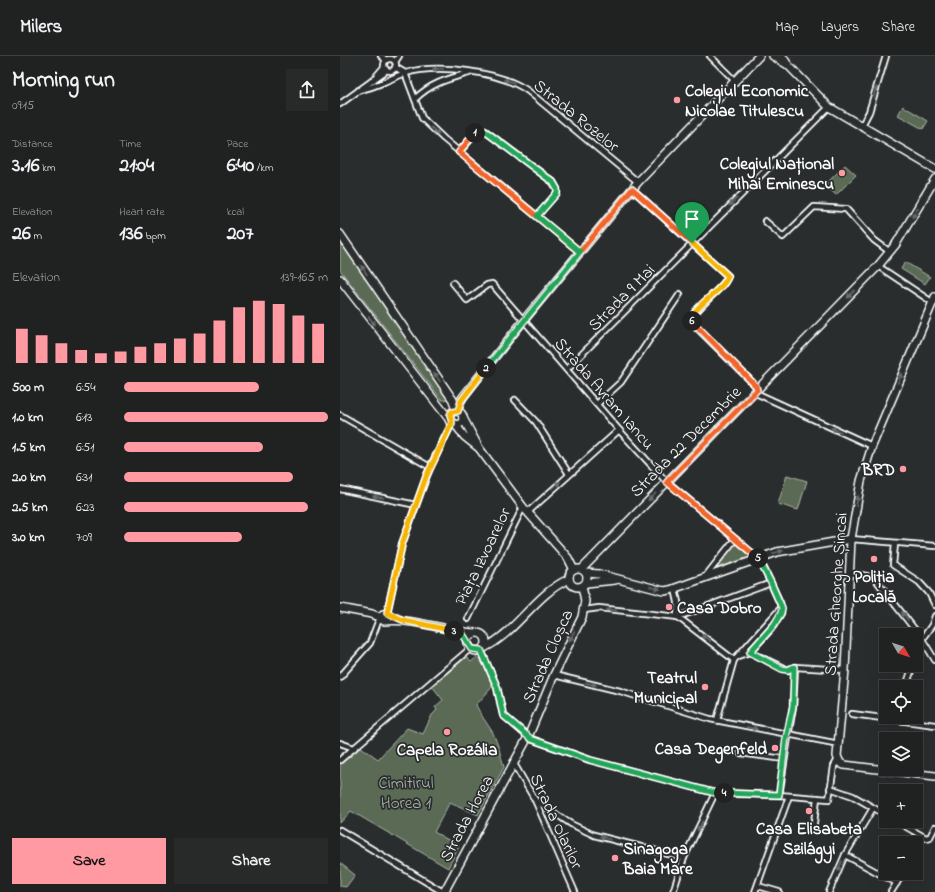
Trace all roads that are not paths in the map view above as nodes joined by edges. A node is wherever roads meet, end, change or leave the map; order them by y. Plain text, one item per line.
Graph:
1 (381, 56) edge
2 (399, 56) edge
3 (710, 56) edge
4 (759, 56) edge
5 (773, 56) edge
6 (782, 56) edge
7 (886, 56) edge
8 (392, 61) edge
9 (788, 65) junction
10 (385, 69) junction
11 (471, 73) junction
12 (405, 74) junction
13 (735, 81) junction
14 (359, 90) junction
15 (414, 99) junction
16 (340, 104) edge
17 (829, 107) junction
18 (861, 127) junction
19 (459, 152) junction
20 (935, 169) edge
21 (935, 179) edge
22 (638, 182) junction
23 (632, 189) junction
24 (537, 216) junction
25 (765, 221) dead end
26 (341, 237) edge
27 (692, 243) junction
28 (580, 252) junction
29 (890, 252) junction
30 (878, 266) junction
31 (340, 279) edge
32 (452, 283) dead end
33 (680, 294) dead end
34 (934, 300) edge
35 (524, 320) junction
36 (567, 369) junction
37 (757, 390) junction
38 (515, 400) dead end
39 (597, 404) junction
40 (457, 411) junction
41 (340, 415) edge
42 (463, 418) junction
43 (452, 422) junction
44 (618, 430) junction
45 (872, 446) junction
46 (479, 448) junction
47 (430, 467) junction
48 (569, 474) junction
49 (667, 482) junction
50 (340, 489) edge
51 (416, 505) junction
52 (526, 509) junction
53 (735, 539) junction
54 (851, 539) junction
55 (895, 544) junction
56 (935, 546) edge
57 (758, 558) junction
58 (574, 570) junction
59 (584, 571) junction
60 (850, 573) junction
61 (704, 578) junction
62 (569, 579) junction
63 (617, 579) junction
64 (771, 583) junction
65 (584, 585) junction
66 (675, 589) junction
67 (935, 605) edge
68 (340, 608) edge
69 (584, 610) junction
70 (935, 616) edge
71 (385, 617) junction
72 (677, 617) junction
73 (776, 617) junction
74 (468, 619) dead end
75 (933, 626) edge
76 (913, 628) edge
77 (462, 633) junction
78 (479, 634) junction
79 (500, 637) junction
80 (923, 638) edge
81 (923, 641) edge
82 (470, 646) junction
83 (746, 647) junction
84 (483, 649) junction
85 (750, 652) junction
86 (738, 656) junction
87 (734, 660) junction
88 (935, 660) edge
89 (794, 667) junction
90 (845, 670) junction
91 (554, 675) junction
92 (340, 677) edge
93 (852, 714) dead end
94 (879, 717) edge
95 (717, 720) junction
96 (923, 723) edge
97 (935, 725) edge
98 (787, 735) junction
99 (528, 737) junction
100 (340, 743) edge
101 (839, 744) junction
102 (354, 748) junction
103 (740, 753) dead end
104 (784, 759) junction
105 (838, 759) junction
106 (340, 760) edge
107 (513, 762) junction
108 (935, 776) edge
109 (830, 788) junction
110 (715, 793) junction
111 (779, 795) junction
112 (789, 796) junction
113 (817, 798) junction
114 (535, 800) junction
115 (873, 808) junction
116 (879, 812) edge
117 (935, 827) edge
118 (908, 828) edge
119 (340, 830) edge
120 (813, 831) dead end
121 (921, 836) edge
122 (923, 837) edge
123 (845, 855) junction
124 (684, 858) junction
125 (899, 880) edge
126 (897, 883) junction
127 (758, 886) junction
128 (675, 891) edge
129 (443, 892) edge
130 (576, 892) edge
131 (755, 892) edge
132 (779, 892) edge
133 (829, 892) edge
134 (891, 892) edge

1 - 8 street
2 - 8 street
3 - 13 street
4 - 13 street
5 - 9 street
6 - 9 street
18 -> 7 street
8 - 10 street
8 - 10 street
8 - 12 street
9 - 17 street
10 - 14 street
11 -> 12 street, Strada Rozelor
11 - 15 street, Strada Rozelor
22 -> 11 street, Strada Rozelor
12 - 14 street, Strada Rozelor
12 - 15 street
13 - 22 street
14 - 16 street
15 -> 19 street
17 - 18 street
17 -> 27 street, Strada 9 Mai
18 - 20 street
19 - 24 street
19 - 24 street
21 -> 29 street, Strada 22 Decembrie
22 - 23 street
23 - 27 street
23 - 28 street
24 - 28 street
25 - 29 street
40 -> 26 street
27 - 36 street, Strada 9 Mai
27 - 37 street
28 - 35 street
29 - 30 street, Strada 22 Decembrie
30 - 34 street
30 -> 37 street, Strada 22 Decembrie
31 -> 43 street
32 - 35 street, Strada Avram Iancu
33 - 39 street
45 -> 34 street, Strada Gheorghe Șincai
35 - 36 street, Strada Avram Iancu
35 - 40 street
36 - 39 street, Strada Avram Iancu
45 -> 37 street
37 - 49 street, Strada 22 Decembrie
38 - 48 street
39 - 44 street, Strada Avram Iancu
40 - 42 street
40 - 43 street
41 - 47 street
42 - 43 street
42 - 46 street
43 - 46 street
43 - 47 street
44 - 48 street
44 - 49 street, Strada Avram Iancu
54 -> 45 street, Strada Gheorghe Șincai
46 - 52 street
47 - 51 street
52 -> 48 street
49 - 53 street, Strada Avram Iancu
49 -> 59 street, Strada 22 Decembrie
51 -> 50 street
51 - 71 street
52 - 58 street
52 - 74 street, Piața Izvoarelor
53 - 57 street, Strada Avram Iancu
53 - 61 street
54 - 55 street
57 -> 54 street
54 - 60 street, Strada Gheorghe Șincai
55 - 56 street
55 - 67 street
57 - 61 street
57 - 64 street, Strada Avram Iancu
58 - 59 street
58 - 62 street
59 - 63 street
59 - 65 street
76 -> 60 street
60 - 90 street, Strada Gheorghe Șincai
61 - 66 street
62 - 65 street
62 - 79 street
63 - 65 street
63 -> 66 street
64 - 72 street
64 - 73 street, Strada Avram Iancu
65 - 69 street, Strada Cloșca
66 - 72 street
68 - 71 street
72 -> 69 street
69 -> 91 street, Strada Cloșca
70 - 75 street
71 - 77 street
71 - 92 street
87 -> 72 street
73 - 83 street
73 - 85 street
75 - 80 street
77 - 78 street
77 - 82 street
78 - 79 street
78 - 82 street
78 - 84 street
79 - 84 street
81 - 88 street
82 - 84 street
82 - 102 street
83 - 85 street
83 - 86 street
84 - 99 street
85 - 86 street
85 - 89 street
86 - 87 street
87 - 95 street
89 - 90 street
89 - 98 street
90 - 101 street, Strada Gheorghe Șincai
91 -> 95 street
91 - 99 street, Strada Cloșca
93 - 94 street
95 -> 98 street
96 - 97 street
98 - 101 street
98 - 104 street
99 - 107 street, Strada Horea
99 - 110 street
100 - 102 street
101 - 105 street, Strada Gheorghe Șincai
102 - 106 street
103 - 104 street
104 - 111 street
105 - 108 street
105 - 109 street
107 - 114 street, Strada Olarilor
107 - 129 street, Strada Horea
109 - 113 street
109 - 115 street
110 - 111 street
110 -> 124 street
111 - 112 street
112 - 113 street
112 - 127 street
113 - 120 street
124 -> 114 street
114 - 130 street, Strada Olarilor
115 - 116 street
115 - 123 street
117 - 122 street
118 - 121 street
119 - 129 street
123 - 126 street
123 -> 133 street
124 - 128 street
125 - 126 street
126 - 134 street
127 - 131 street
127 - 132 street

